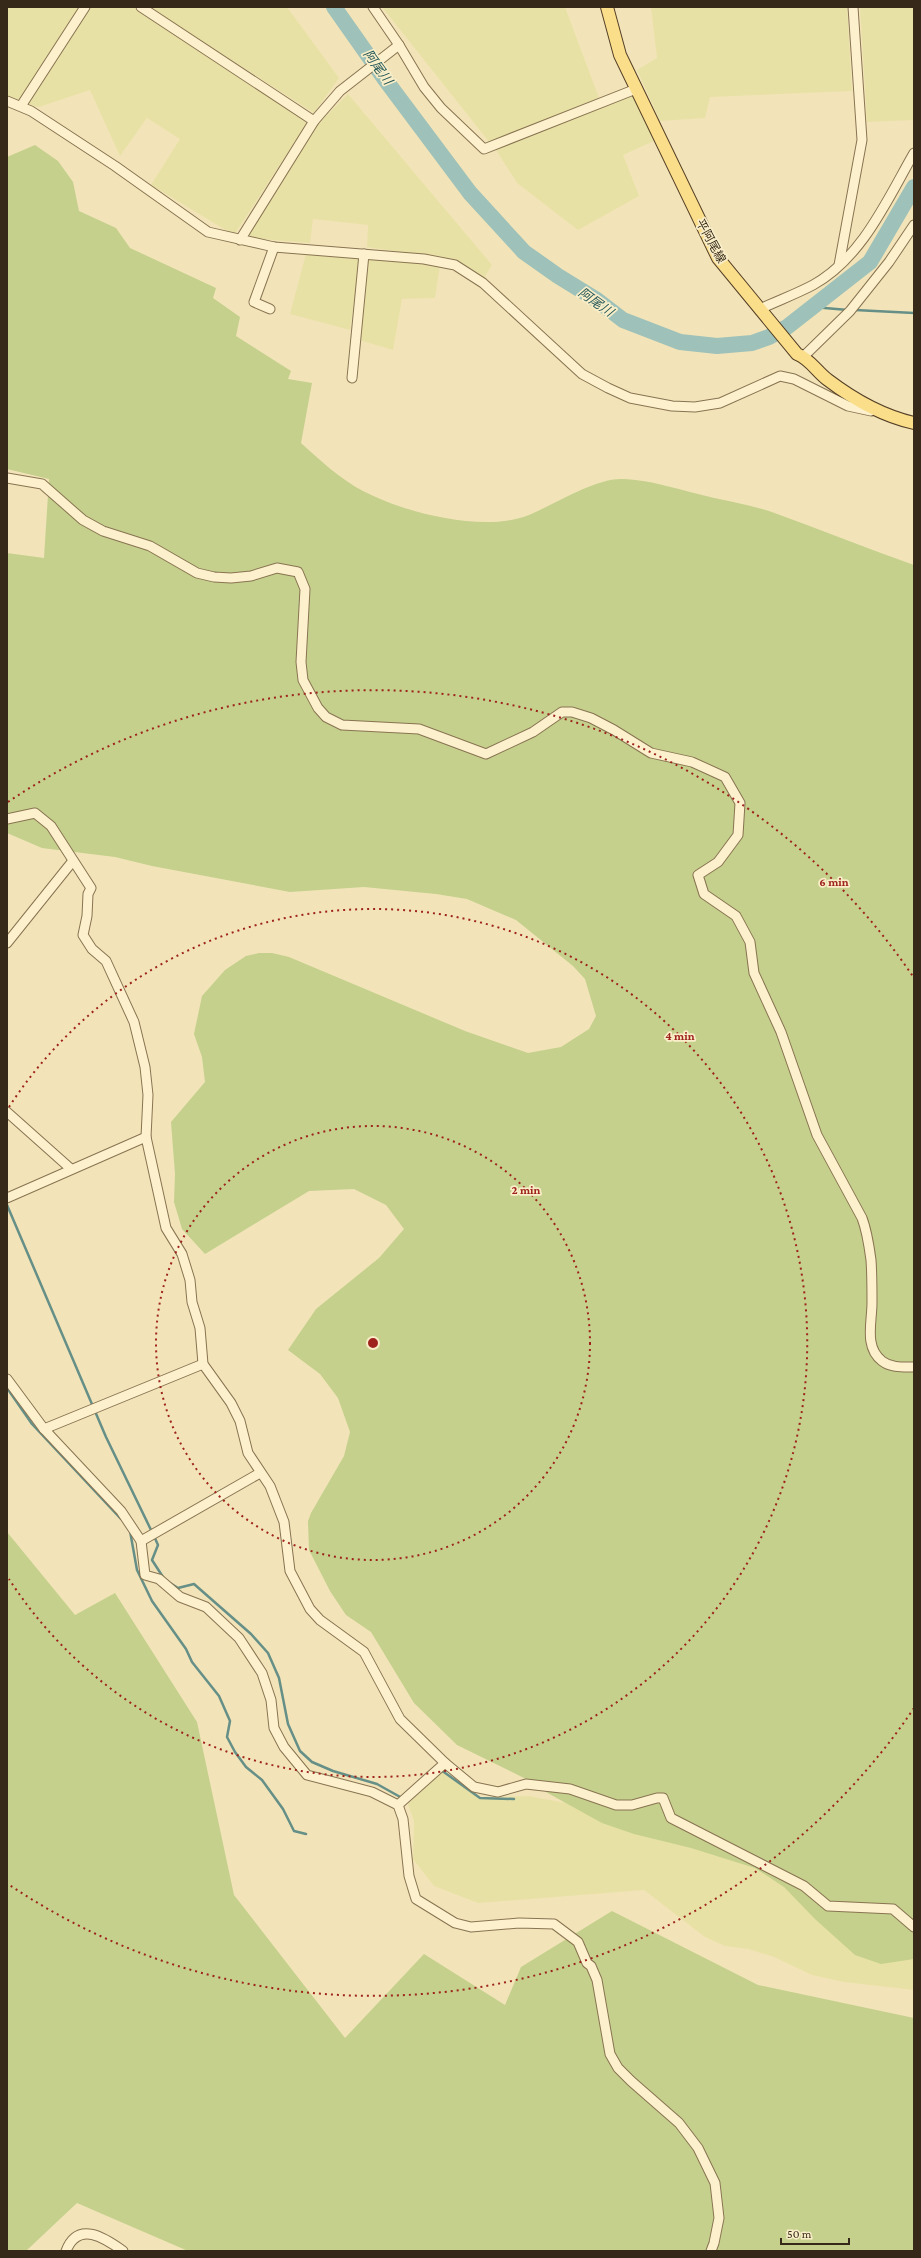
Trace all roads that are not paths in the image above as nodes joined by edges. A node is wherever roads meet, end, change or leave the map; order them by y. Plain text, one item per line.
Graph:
1 (85, 7) edge
2 (141, 7) edge
3 (373, 7) edge
4 (607, 7) edge
5 (853, 7) edge
6 (399, 45) junction
7 (636, 89) junction
8 (7, 102) edge
9 (21, 106) junction
10 (314, 121) junction
11 (914, 153) edge
12 (914, 225) edge
13 (240, 240) junction
14 (274, 247) junction
15 (364, 254) junction
16 (839, 265) junction
17 (270, 309) dead end
18 (762, 311) junction
19 (800, 355) junction
20 (352, 378) dead end
21 (879, 412) junction
22 (914, 423) edge
23 (7, 478) edge
24 (7, 819) edge
25 (72, 862) junction
26 (7, 943) edge
27 (7, 1112) edge
28 (146, 1136) junction
29 (71, 1169) junction
30 (7, 1198) edge
31 (203, 1364) junction
32 (914, 1367) edge
33 (7, 1379) edge
34 (44, 1430) junction
35 (260, 1473) junction
36 (141, 1541) junction
37 (445, 1763) junction
38 (398, 1805) junction
39 (914, 1927) edge
40 (66, 2251) edge
41 (123, 2251) edge
42 (711, 2251) edge

1 - 9 street
2 - 10 street
3 - 6 street
4 - 7 main road, 平阿尾線
5 - 16 street
6 - 7 street
6 - 10 street
7 - 18 main road, 平阿尾線
8 - 9 street
9 - 13 street
10 - 13 street
11 - 16 street
12 - 19 street
13 - 14 street
14 - 15 street
14 - 17 street
15 - 20 street
15 - 21 street
16 - 18 street
18 - 19 main road, 平阿尾線
19 - 21 main road, 平阿尾線
21 - 22 main road, 平阿尾線
23 - 32 street
24 - 25 street
25 - 26 street
25 - 28 street
27 - 29 street
28 - 29 street
28 - 31 street
29 - 30 street
31 - 34 street
31 - 35 street
33 - 34 street
34 - 36 street
35 - 36 street
35 - 37 street
36 - 38 street
37 - 38 street
37 - 39 street
38 - 42 street
40 - 41 street

